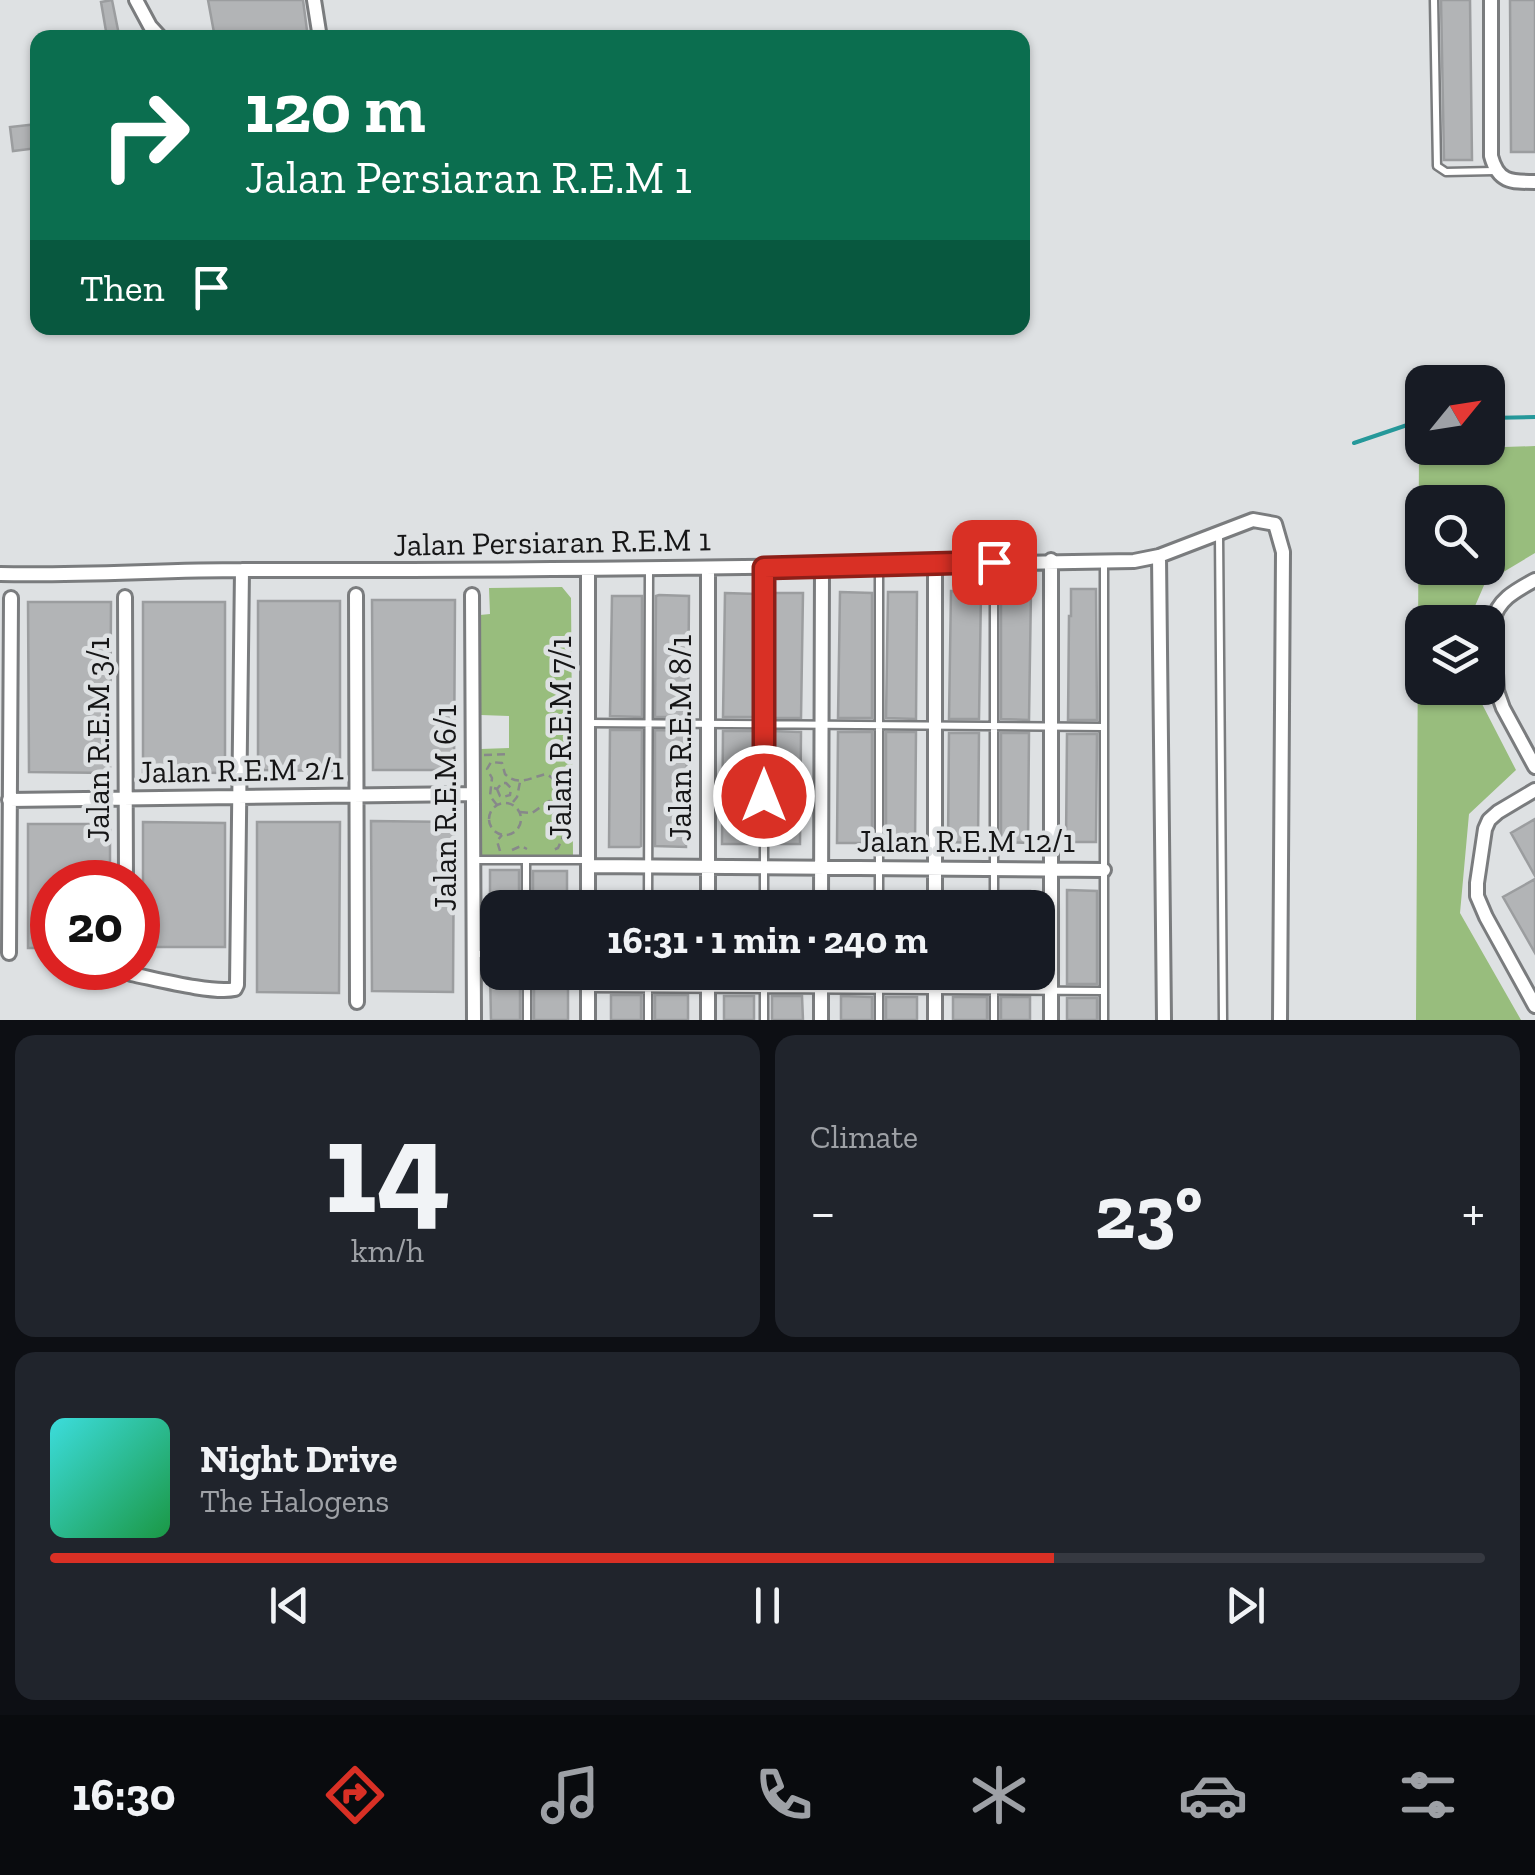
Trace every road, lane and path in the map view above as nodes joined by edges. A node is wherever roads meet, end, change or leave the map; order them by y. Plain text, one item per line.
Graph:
1 (136, 0) edge
2 (314, 0) edge
3 (1434, 0) edge
4 (1490, 0) edge
5 (154, 30) edge
6 (319, 30) edge
7 (1496, 171) junction
8 (1535, 182) edge
9 (1219, 534) junction
10 (1159, 556) junction
11 (1051, 560) junction
12 (1104, 561) junction
13 (994, 562) junction
14 (935, 564) junction
15 (879, 565) junction
16 (822, 566) junction
17 (708, 568) junction
18 (764, 568) junction
19 (588, 569) junction
20 (649, 569) junction
21 (242, 570) junction
22 (0, 574) edge
23 (1535, 580) edge
24 (356, 595) dead end
25 (472, 595) dead end
26 (125, 596) dead end
27 (10, 598) dead end
28 (588, 723) junction
29 (648, 724) junction
30 (708, 724) junction
31 (764, 724) junction
32 (822, 725) junction
33 (879, 725) junction
34 (935, 726) junction
35 (994, 726) junction
36 (1051, 726) junction
37 (1104, 727) junction
38 (495, 754) junction
39 (508, 754) dead end
40 (472, 755) junction
41 (497, 761) junction
42 (1535, 767) edge
43 (520, 780) junction
44 (491, 788) junction
45 (498, 788) junction
46 (511, 788) junction
47 (519, 789) junction
48 (1535, 790) edge
49 (472, 794) junction
50 (356, 796) junction
51 (240, 797) junction
52 (126, 799) junction
53 (9, 800) junction
54 (557, 800) junction
55 (510, 804) junction
56 (497, 805) junction
57 (519, 811) junction
58 (588, 814) junction
59 (502, 834) junction
60 (550, 852) dead end
61 (528, 856) junction
62 (126, 860) edge
63 (473, 860) junction
64 (588, 863) junction
65 (648, 866) junction
66 (708, 867) junction
67 (764, 867) junction
68 (822, 868) junction
69 (879, 868) junction
70 (935, 868) junction
71 (994, 869) junction
72 (1051, 869) junction
73 (1104, 870) junction
74 (527, 890) edge
75 (588, 890) edge
76 (648, 890) edge
77 (708, 890) edge
78 (764, 890) edge
79 (822, 890) edge
80 (879, 890) edge
81 (935, 890) edge
82 (994, 890) edge
83 (9, 953) dead end
84 (473, 954) junction
85 (480, 954) edge
86 (160, 977) edge
87 (527, 990) edge
88 (588, 990) edge
89 (648, 990) edge
90 (708, 990) edge
91 (764, 990) edge
92 (821, 990) edge
93 (879, 990) edge
94 (935, 990) edge
95 (994, 990) joint
96 (1051, 991) junction
97 (1104, 991) junction
98 (357, 1002) dead end
99 (1535, 1005) edge
100 (474, 1020) edge
101 (527, 1020) edge
102 (588, 1020) edge
103 (648, 1020) edge
104 (708, 1020) edge
105 (764, 1020) edge
106 (821, 1020) edge
107 (879, 1020) edge
108 (935, 1020) edge
109 (994, 1020) edge
110 (1051, 1020) edge
111 (1104, 1020) edge
112 (1164, 1020) edge
113 (1223, 1020) edge
114 (1280, 1020) edge

1 - 5 street
2 - 6 street
3 - 7 lane
4 - 7 street
7 - 8 street
9 - 10 street, Jalan Persiaran R.E.M 1
9 - 113 lane
9 - 114 street, Jalan Persiaran R.E.M 1
10 - 12 street, Jalan Persiaran R.E.M 1
10 - 112 street
11 - 12 street, Jalan Persiaran R.E.M 1
11 - 13 street, Jalan Persiaran R.E.M 1
11 - 36 street
12 - 37 lane
13 - 14 street, Jalan Persiaran R.E.M 1
13 - 35 lane
14 - 15 street, Jalan Persiaran R.E.M 1
14 - 34 street
15 - 16 street, Jalan Persiaran R.E.M 1
15 - 33 lane
16 - 18 street, Jalan Persiaran R.E.M 1
16 - 32 street
17 - 18 street, Jalan Persiaran R.E.M 1
17 - 20 street, Jalan Persiaran R.E.M 1
17 - 30 street, Jalan R.E.M 8/1
18 - 31 lane
19 - 20 street, Jalan Persiaran R.E.M 1
19 - 21 street, Jalan Persiaran R.E.M 1
19 - 28 street, Jalan R.E.M 7/1
20 - 29 lane
21 - 22 street, Jalan Persiaran R.E.M 1
21 - 51 street
23 - 42 street
24 - 50 street
25 - 40 street, Jalan R.E.M 6/1
26 - 52 street, Jalan R.E.M 3/1
27 - 53 street
28 - 29 lane
28 - 58 street, Jalan R.E.M 7/1
29 - 30 lane
29 - 65 lane
30 - 31 lane
30 - 66 street, Jalan R.E.M 8/1
31 - 32 lane
31 - 67 lane
32 - 33 lane
32 - 68 street
33 - 34 lane
33 - 69 lane
34 - 35 lane
34 - 70 street
35 - 36 lane
35 - 71 lane
36 - 37 lane
36 - 72 street
37 - 73 lane
38 - 39 path
38 - 40 path
38 - 41 path
40 - 49 street, Jalan R.E.M 6/1
41 - 43 path
41 - 44 path
43 - 47 path
43 - 54 path
44 - 45 path
44 - 56 path
45 - 46 path
45 - 46 path
46 - 47 path
47 - 55 path
48 - 99 street
49 - 50 street, Jalan R.E.M 2/1
49 - 63 street, Jalan R.E.M 6/1
50 - 51 street, Jalan R.E.M 2/1
50 - 98 street
51 - 52 street, Jalan R.E.M 2/1
51 - 86 street
52 - 53 street, Jalan R.E.M 2/1
52 - 62 street, Jalan R.E.M 3/1
53 - 83 street
54 - 57 path
54 - 58 path
54 - 60 path
55 - 56 path
55 - 57 path
56 - 59 path
57 - 59 path
58 - 64 street, Jalan R.E.M 7/1
59 - 61 path
61 - 63 lane
61 - 64 lane
61 - 74 lane
63 - 84 street, Jalan R.E.M 6/1
64 - 65 street, Jalan R.E.M 12/1
64 - 75 street, Jalan R.E.M 7/1
65 - 66 street, Jalan R.E.M 12/1
65 - 76 lane
66 - 67 street, Jalan R.E.M 12/1
66 - 77 street, Jalan R.E.M 8/1
67 - 68 street, Jalan R.E.M 12/1
67 - 78 lane
68 - 69 street, Jalan R.E.M 12/1
68 - 79 street
69 - 70 street, Jalan R.E.M 12/1
69 - 80 lane
70 - 71 street, Jalan R.E.M 12/1
70 - 81 street
71 - 72 street, Jalan R.E.M 12/1
71 - 82 lane
72 - 73 street, Jalan R.E.M 12/1
72 - 96 street
73 - 97 lane
84 - 85 lane
84 - 100 street, Jalan R.E.M 6/1
87 - 101 lane
88 - 102 street
89 - 103 lane
90 - 104 street
91 - 105 lane
92 - 106 street
93 - 107 lane
94 - 108 street
95 - 96 lane
95 - 109 lane
96 - 97 lane
96 - 110 street
97 - 111 lane

